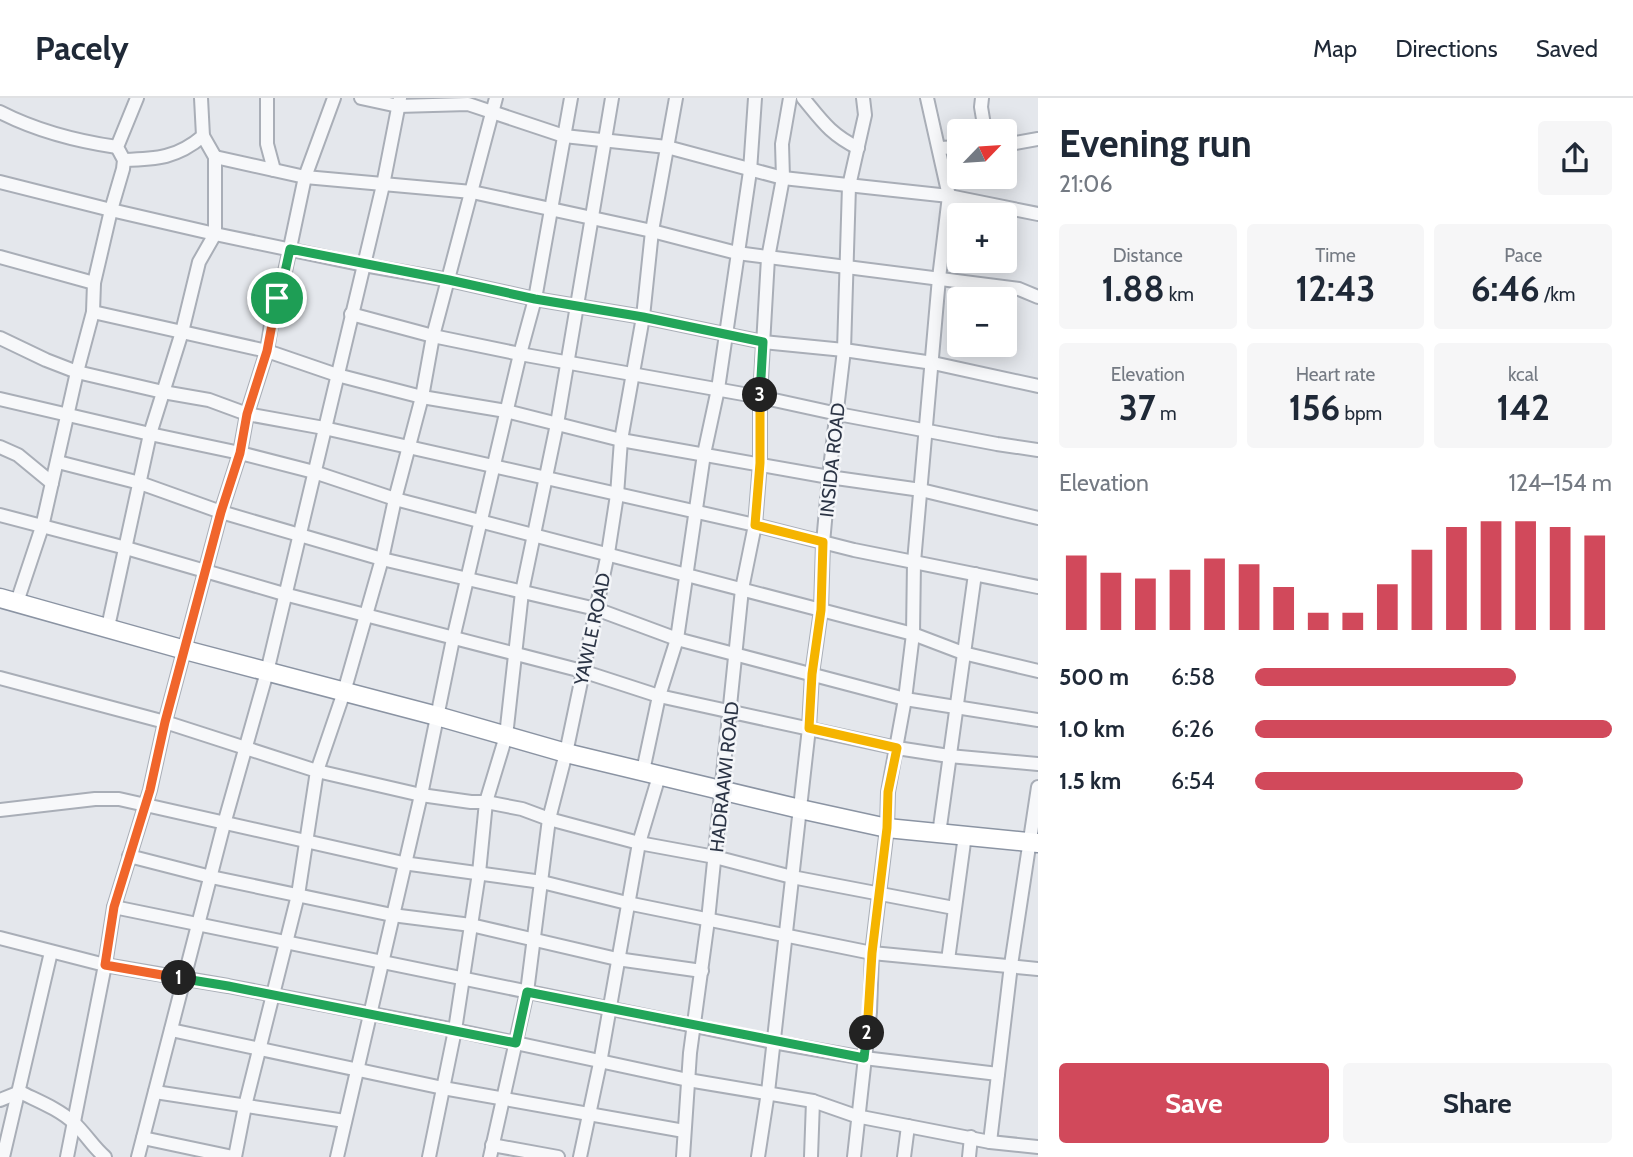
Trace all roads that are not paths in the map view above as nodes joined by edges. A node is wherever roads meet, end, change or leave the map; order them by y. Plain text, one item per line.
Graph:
1 (136, 98) edge
2 (201, 98) edge
3 (267, 98) edge
4 (334, 98) edge
5 (360, 98) edge
6 (496, 98) edge
7 (571, 98) edge
8 (612, 98) edge
9 (676, 98) edge
10 (755, 98) edge
11 (790, 98) edge
12 (803, 98) edge
13 (863, 98) edge
14 (927, 98) edge
15 (982, 98) edge
16 (399, 102) edge
17 (0, 112) edge
18 (492, 113) junction
19 (983, 119) edge
20 (203, 136) junction
21 (564, 136) junction
22 (1038, 139) edge
23 (606, 140) junction
24 (1017, 143) edge
25 (117, 147) junction
26 (667, 147) junction
27 (858, 148) junction
28 (940, 148) junction
29 (947, 148) edge
30 (215, 157) junction
31 (124, 160) junction
32 (274, 170) junction
33 (750, 171) junction
34 (304, 177) junction
35 (783, 178) junction
36 (0, 182) edge
37 (383, 185) junction
38 (849, 186) junction
39 (472, 192) junction
40 (949, 196) junction
41 (111, 210) junction
42 (552, 210) junction
43 (1038, 214) edge
44 (591, 218) junction
45 (652, 231) junction
46 (215, 234) junction
47 (290, 249) junction
48 (737, 253) junction
49 (0, 257) edge
50 (768, 258) junction
51 (364, 265) junction
52 (847, 268) junction
53 (939, 278) junction
54 (449, 280) junction
55 (94, 283) junction
56 (1038, 297) edge
57 (535, 299) junction
58 (577, 306) junction
59 (93, 312) junction
60 (351, 314) junction
61 (643, 317) junction
62 (182, 332) junction
63 (726, 335) junction
64 (433, 336) junction
65 (0, 338) edge
66 (763, 342) junction
67 (844, 350) junction
68 (267, 351) junction
69 (520, 354) junction
70 (567, 362) junction
71 (933, 363) junction
72 (77, 372) junction
73 (632, 374) junction
74 (337, 375) junction
75 (1038, 386) edge
76 (718, 389) junction
77 (163, 392) junction
78 (422, 397) junction
79 (760, 397) junction
80 (0, 399) edge
81 (506, 411) junction
82 (68, 414) junction
83 (247, 414) junction
84 (838, 414) junction
85 (557, 424) junction
86 (324, 428) junction
87 (925, 430) junction
88 (150, 435) junction
89 (621, 440) junction
90 (0, 447) edge
91 (409, 448) junction
92 (1038, 450) edge
93 (240, 453) junction
94 (704, 454) junction
95 (58, 462) junction
96 (760, 463) junction
97 (494, 466) junction
98 (314, 472) junction
99 (829, 477) junction
100 (545, 478) junction
101 (52, 483) junction
102 (140, 483) junction
103 (921, 490) junction
104 (617, 495) junction
105 (395, 499) junction
106 (221, 512) junction
107 (697, 512) junction
108 (0, 515) edge
109 (1038, 518) edge
110 (482, 521) junction
111 (755, 525) junction
112 (42, 527) junction
113 (300, 536) junction
114 (535, 536) junction
115 (823, 542) junction
116 (126, 548) junction
117 (608, 553) junction
118 (382, 559) junction
119 (914, 562) junction
120 (206, 573) junction
121 (687, 574) junction
122 (975, 574) junction
123 (468, 579) junction
124 (1038, 587) edge
125 (742, 589) junction
126 (522, 592) junction
127 (284, 594) junction
128 (8, 600) edge
129 (596, 609) junction
130 (821, 610) junction
131 (367, 615) junction
132 (108, 627) junction
133 (913, 634) junction
134 (453, 639) junction
135 (677, 639) junction
136 (186, 650) junction
137 (963, 653) junction
138 (515, 654) junction
139 (737, 654) junction
140 (582, 671) junction
141 (1038, 671) edge
142 (267, 672) junction
143 (812, 674) junction
144 (0, 678) edge
145 (344, 692) junction
146 (659, 696) junction
147 (905, 699) junction
148 (957, 706) junction
149 (731, 712) junction
150 (437, 716) junction
151 (1038, 720) edge
152 (165, 722) junction
153 (809, 728) junction
154 (506, 736) junction
155 (897, 748) junction
156 (245, 749) junction
157 (566, 753) junction
158 (949, 756) junction
159 (1038, 764) edge
160 (317, 771) junction
161 (651, 774) junction
162 (1038, 787) edge
163 (720, 790) junction
164 (421, 795) junction
165 (486, 802) junction
166 (145, 806) junction
167 (800, 810) junction
168 (1, 814) edge
169 (549, 819) junction
170 (224, 824) junction
171 (887, 828) junction
172 (939, 834) junction
173 (965, 835) junction
174 (306, 841) junction
175 (639, 843) junction
176 (1034, 843) edge
177 (129, 856) junction
178 (715, 857) junction
179 (403, 863) junction
180 (479, 873) junction
181 (211, 877) junction
182 (792, 877) junction
183 (542, 882) junction
184 (879, 892) junction
185 (298, 895) junction
186 (626, 903) junction
187 (114, 907) junction
188 (954, 908) junction
189 (392, 915) junction
190 (708, 920) junction
191 (198, 923) junction
192 (471, 925) junction
193 (784, 936) junction
194 (0, 938) edge
195 (287, 940) junction
196 (534, 940) junction
197 (51, 952) junction
198 (872, 953) junction
199 (617, 958) junction
200 (948, 960) junction
201 (381, 962) junction
202 (105, 965) junction
203 (1011, 965) junction
204 (1038, 969) edge
205 (702, 971) junction
206 (184, 979) junction
207 (463, 979) junction
208 (527, 992) junction
209 (273, 995) junction
210 (609, 1009) junction
211 (370, 1014) junction
212 (694, 1025) junction
213 (171, 1030) junction
214 (455, 1030) junction
215 (773, 1042) junction
216 (516, 1043) junction
217 (260, 1047) junction
218 (864, 1058) junction
219 (600, 1063) junction
220 (356, 1071) junction
221 (998, 1074) junction
222 (688, 1080) junction
223 (443, 1088) junction
224 (20, 1092) junction
225 (155, 1092) junction
226 (768, 1092) junction
227 (504, 1099) junction
228 (0, 1100) edge
229 (813, 1101) junction
230 (245, 1106) junction
231 (589, 1115) junction
232 (856, 1116) junction
233 (345, 1121) junction
234 (75, 1124) junction
235 (908, 1126) junction
236 (684, 1131) junction
237 (971, 1137) junction
238 (143, 1138) junction
239 (990, 1142) junction
240 (1038, 1147) edge
241 (491, 1151) edge
242 (1008, 1151) edge
243 (3, 1157) edge
244 (67, 1157) edge
245 (105, 1157) edge
246 (138, 1157) edge
247 (234, 1157) edge
248 (337, 1157) edge
249 (429, 1157) edge
250 (558, 1157) edge
251 (580, 1157) edge
252 (683, 1157) edge
253 (758, 1157) edge
254 (811, 1157) edge
255 (854, 1157) edge
256 (904, 1157) edge
257 (969, 1157) edge

1 - 25 street
2 - 20 street
3 - 32 street
4 - 34 street
5 - 16 street
6 - 18 street
7 - 21 street
8 - 23 street
9 - 26 street, YAWLE ROAD
10 - 33 street
11 - 35 street, HADRAAWI ROAD
12 - 27 street
13 - 27 street, INSIDA ROAD
14 - 28 street
15 - 19 street
16 - 18 street
16 - 37 street
17 - 25 street
18 - 21 street
18 - 39 street
20 - 30 street
20 - 31 street
21 - 23 street
21 - 42 street
22 - 24 street
23 - 26 street
23 - 44 street
25 - 31 street
26 - 33 street
26 - 45 street, YAWLE ROAD
27 - 38 street, INSIDA ROAD
28 - 29 street
28 - 40 street
30 - 32 street
30 - 46 street
31 - 41 street
32 - 34 street
33 - 35 street
33 - 48 street
34 - 37 street
34 - 47 street
35 - 38 street
35 - 50 street, HADRAAWI ROAD
36 - 41 street
37 - 39 street
37 - 51 street
38 - 40 street
38 - 52 street, INSIDA ROAD
39 - 42 street
39 - 54 street
40 - 43 street
40 - 53 street
41 - 46 street
41 - 55 street
42 - 44 street
42 - 57 street
44 - 45 street
44 - 58 street
45 - 48 street
45 - 61 street, YAWLE ROAD
46 - 47 street
46 - 62 street
47 - 51 street
47 - 68 street
48 - 50 street
48 - 63 street
49 - 55 street
50 - 52 street
50 - 66 street, HADRAAWI ROAD
51 - 54 street
51 - 60 street
52 - 53 street
52 - 67 street, INSIDA ROAD
53 - 56 street
53 - 71 street
54 - 57 street
54 - 64 street
55 - 59 street
57 - 58 street
57 - 69 street
58 - 61 street
58 - 70 street
59 - 62 street
59 - 72 street
60 - 64 street
60 - 74 street
61 - 63 street
61 - 73 street, YAWLE ROAD
62 - 68 street
62 - 77 street
63 - 66 street
63 - 76 street
64 - 69 street
64 - 78 street
65 - 72 street
66 - 67 street
66 - 79 street, HADRAAWI ROAD
67 - 71 street
67 - 84 street, INSIDA ROAD
68 - 74 street
68 - 83 street
69 - 70 street
69 - 81 street
70 - 73 street
70 - 85 street
71 - 75 street
71 - 87 street
72 - 77 street
72 - 82 street
73 - 76 street
73 - 89 street, YAWLE ROAD
74 - 78 street
74 - 86 street
76 - 79 street
76 - 94 street
77 - 83 street
77 - 88 street
78 - 81 street
78 - 91 street
79 - 84 street
79 - 96 street, HADRAAWI ROAD
80 - 82 street
81 - 85 street
81 - 97 street
82 - 88 street
82 - 95 street
83 - 86 street
83 - 93 street
84 - 87 street
84 - 99 street, INSIDA ROAD
85 - 89 street
85 - 100 street
86 - 91 street
86 - 98 street
87 - 92 street
87 - 103 street
88 - 93 street
88 - 102 street
89 - 94 street
89 - 104 street, YAWLE ROAD
90 - 101 street
91 - 97 street
91 - 105 street
93 - 98 street
93 - 106 street
94 - 96 street
94 - 107 street
95 - 101 street
95 - 102 street
96 - 99 street
96 - 111 street, HADRAAWI ROAD
97 - 100 street
97 - 110 street
98 - 105 street
98 - 113 street
99 - 103 street
99 - 115 street, INSIDA ROAD
100 - 104 street
100 - 114 street
101 - 112 street
102 - 106 street
102 - 116 street
103 - 109 street
103 - 119 street
104 - 107 street
104 - 117 street, YAWLE ROAD
105 - 110 street
105 - 118 street
106 - 113 street
106 - 120 street
107 - 111 street
107 - 121 street
108 - 112 street
110 - 114 street
110 - 123 street
111 - 115 street
111 - 125 street, HADRAAWI ROAD
112 - 116 street
112 - 128 street
113 - 118 street
113 - 127 street
114 - 117 street
114 - 126 street
115 - 119 street
115 - 130 street, INSIDA ROAD
116 - 120 street
116 - 132 street
117 - 121 street
117 - 129 street, YAWLE ROAD
118 - 123 street
118 - 131 street
119 - 122 street
119 - 133 street
120 - 127 street
120 - 136 street
121 - 125 street
121 - 135 street
122 - 124 street
122 - 137 street
123 - 126 street
123 - 134 street
125 - 130 street
125 - 139 street, HADRAAWI ROAD
126 - 129 street
126 - 138 street
127 - 131 street
127 - 142 street
128 - 132 highway
129 - 135 street
129 - 140 street, YAWLE ROAD
130 - 133 street
130 - 143 street, INSIDA ROAD
131 - 134 street
131 - 145 street
132 - 136 highway
133 - 137 street
133 - 147 street
134 - 138 street
134 - 150 street
135 - 139 street
135 - 146 street
136 - 142 highway
136 - 152 street
137 - 141 street
137 - 148 street
138 - 140 street
138 - 154 street
139 - 143 street
139 - 149 street, HADRAAWI ROAD
140 - 146 street
140 - 157 street, YAWLE ROAD
142 - 145 highway
142 - 156 street
143 - 147 street
143 - 153 street, INSIDA ROAD
144 - 152 street
145 - 150 highway
145 - 160 street
146 - 149 street
146 - 161 street
147 - 148 street
147 - 155 street
148 - 151 street
148 - 158 street
149 - 153 street
149 - 163 street, HADRAAWI ROAD
150 - 154 highway
150 - 164 street
152 - 156 street
152 - 166 street
153 - 155 street
153 - 167 street, INSIDA ROAD
154 - 157 highway
154 - 165 street
155 - 158 street
155 - 171 street
156 - 160 street
156 - 170 street
157 - 161 highway
157 - 169 street, YAWLE ROAD
158 - 159 street
158 - 172 street
160 - 164 street
160 - 174 street
161 - 163 highway
161 - 175 street
162 - 176 street
163 - 167 highway
163 - 178 street, HADRAAWI ROAD
164 - 165 street
164 - 179 street
165 - 169 street
165 - 180 street
166 - 168 street
166 - 170 street
166 - 177 street
167 - 171 highway
167 - 182 street, INSIDA ROAD
169 - 175 street
169 - 183 street, YAWLE ROAD
170 - 174 street
170 - 181 street
171 - 172 highway
171 - 184 street
172 - 173 highway
173 - 176 highway
173 - 188 street
174 - 179 street
174 - 185 street
175 - 178 street
175 - 186 street
176 - 203 street
177 - 181 street
177 - 187 street
178 - 182 street
178 - 190 street, HADRAAWI ROAD
179 - 180 street
179 - 189 street
180 - 183 street
180 - 192 street
181 - 185 street
181 - 191 street
182 - 184 street
182 - 193 street, INSIDA ROAD
183 - 186 street
183 - 196 street, YAWLE ROAD
184 - 188 street
184 - 198 street
185 - 189 street
185 - 195 street
186 - 190 street
186 - 199 street
187 - 191 street
187 - 202 street
188 - 200 street
189 - 192 street
189 - 201 street
190 - 193 street
190 - 205 street, HADRAAWI ROAD
191 - 195 street
191 - 206 street
192 - 196 street
192 - 207 street
193 - 198 street
193 - 215 street, INSIDA ROAD
194 - 197 street
195 - 201 street
195 - 209 street
196 - 199 street
196 - 208 street, YAWLE ROAD
197 - 202 street
197 - 224 street
198 - 200 street
198 - 218 street
199 - 205 street
199 - 210 street
200 - 203 street
201 - 207 street
201 - 211 street
202 - 206 street
202 - 234 street
203 - 204 street
203 - 221 street
205 - 212 street, HADRAAWI ROAD
206 - 209 street
206 - 213 street
207 - 208 street
207 - 214 street
208 - 210 street
208 - 216 street, YAWLE ROAD
209 - 211 street
209 - 217 street
210 - 212 street
210 - 219 street
211 - 214 street
211 - 220 street
212 - 215 street
212 - 222 street, HADRAAWI ROAD
213 - 217 street
213 - 225 street
214 - 216 street
214 - 223 street
215 - 218 street
215 - 226 street, INSIDA ROAD
216 - 219 street
216 - 227 street, YAWLE ROAD
217 - 220 street
217 - 230 street
218 - 221 street
218 - 232 street
219 - 222 street
219 - 231 street
220 - 223 street
220 - 233 street
221 - 239 street
222 - 226 street
222 - 236 street, HADRAAWI ROAD
223 - 227 street
223 - 249 street
224 - 228 street
224 - 234 street
224 - 243 street
225 - 230 street
225 - 238 street
226 - 229 street
226 - 253 street, INSIDA ROAD
227 - 231 street
227 - 241 street, YAWLE ROAD
229 - 232 street
229 - 254 street
230 - 233 street
230 - 247 street
231 - 236 street
231 - 251 street
232 - 235 street
232 - 255 street
233 - 248 street
234 - 244 street
234 - 245 street
235 - 237 street
235 - 256 street
236 - 252 street, HADRAAWI ROAD
237 - 239 street
237 - 257 street
238 - 246 street
238 - 247 street
239 - 242 street
240 - 242 street
241 - 250 street

